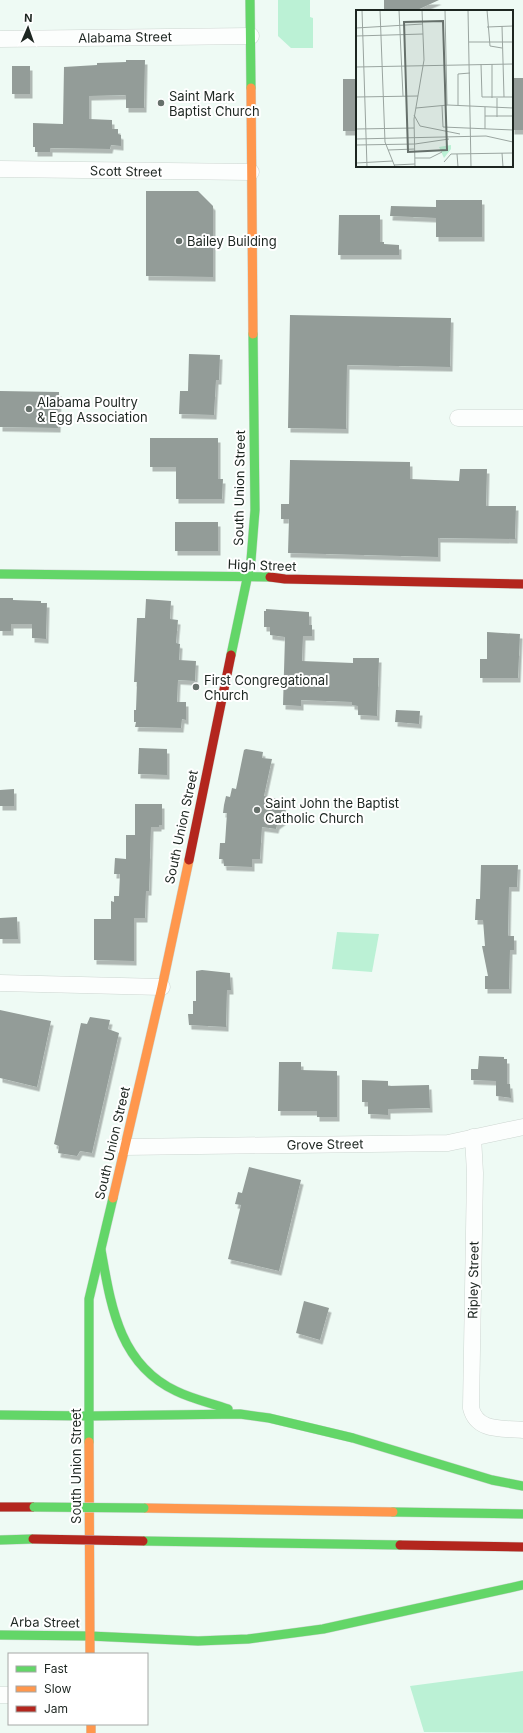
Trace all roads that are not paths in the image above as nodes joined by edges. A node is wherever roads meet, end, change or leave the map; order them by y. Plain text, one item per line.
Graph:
1 (250, 0) edge
2 (251, 36) junction
3 (0, 39) edge
4 (0, 169) edge
5 (251, 172) junction
6 (458, 418) dead end
7 (523, 418) edge
8 (0, 574) edge
9 (246, 577) junction
10 (523, 584) edge
11 (0, 983) edge
12 (162, 987) junction
13 (523, 1127) edge
14 (473, 1137) junction
15 (124, 1147) junction
16 (100, 1250) junction
17 (240, 1414) junction
18 (0, 1415) edge
19 (89, 1416) junction
20 (523, 1430) edge
21 (523, 1486) edge
22 (0, 1507) edge
23 (523, 1514) edge
24 (0, 1540) edge
25 (523, 1547) edge
26 (523, 1585) edge
27 (0, 1635) edge
28 (90, 1636) junction
29 (152, 1639) junction
30 (131, 1646) dead end
31 (90, 1653) edge

1 - 2 main road, South Union Street
2 - 3 street, Alabama Street
2 - 5 main road, South Union Street
4 - 5 street, Scott Street
5 - 9 main road, South Union Street
6 - 7 street
8 - 9 main road, High Street
9 - 10 main road, High Street
9 - 12 main road, South Union Street
11 - 12 street
12 - 15 main road, South Union Street
13 - 14 street, Grove Street
14 - 15 street, Grove Street
14 - 20 street, Ripley Street
15 - 16 main road, South Union Street
16 - 17 main road
16 - 19 main road, South Union Street
17 - 19 main road
17 - 21 main road
18 - 19 main road
19 - 28 main road, South Union Street
22 - 23 main road, bridge
24 - 25 main road, bridge
26 - 29 main road, Arba Street
27 - 28 main road, Arba Street
28 - 29 main road, Arba Street
28 - 31 main road, South Union Street
29 - 30 main road

